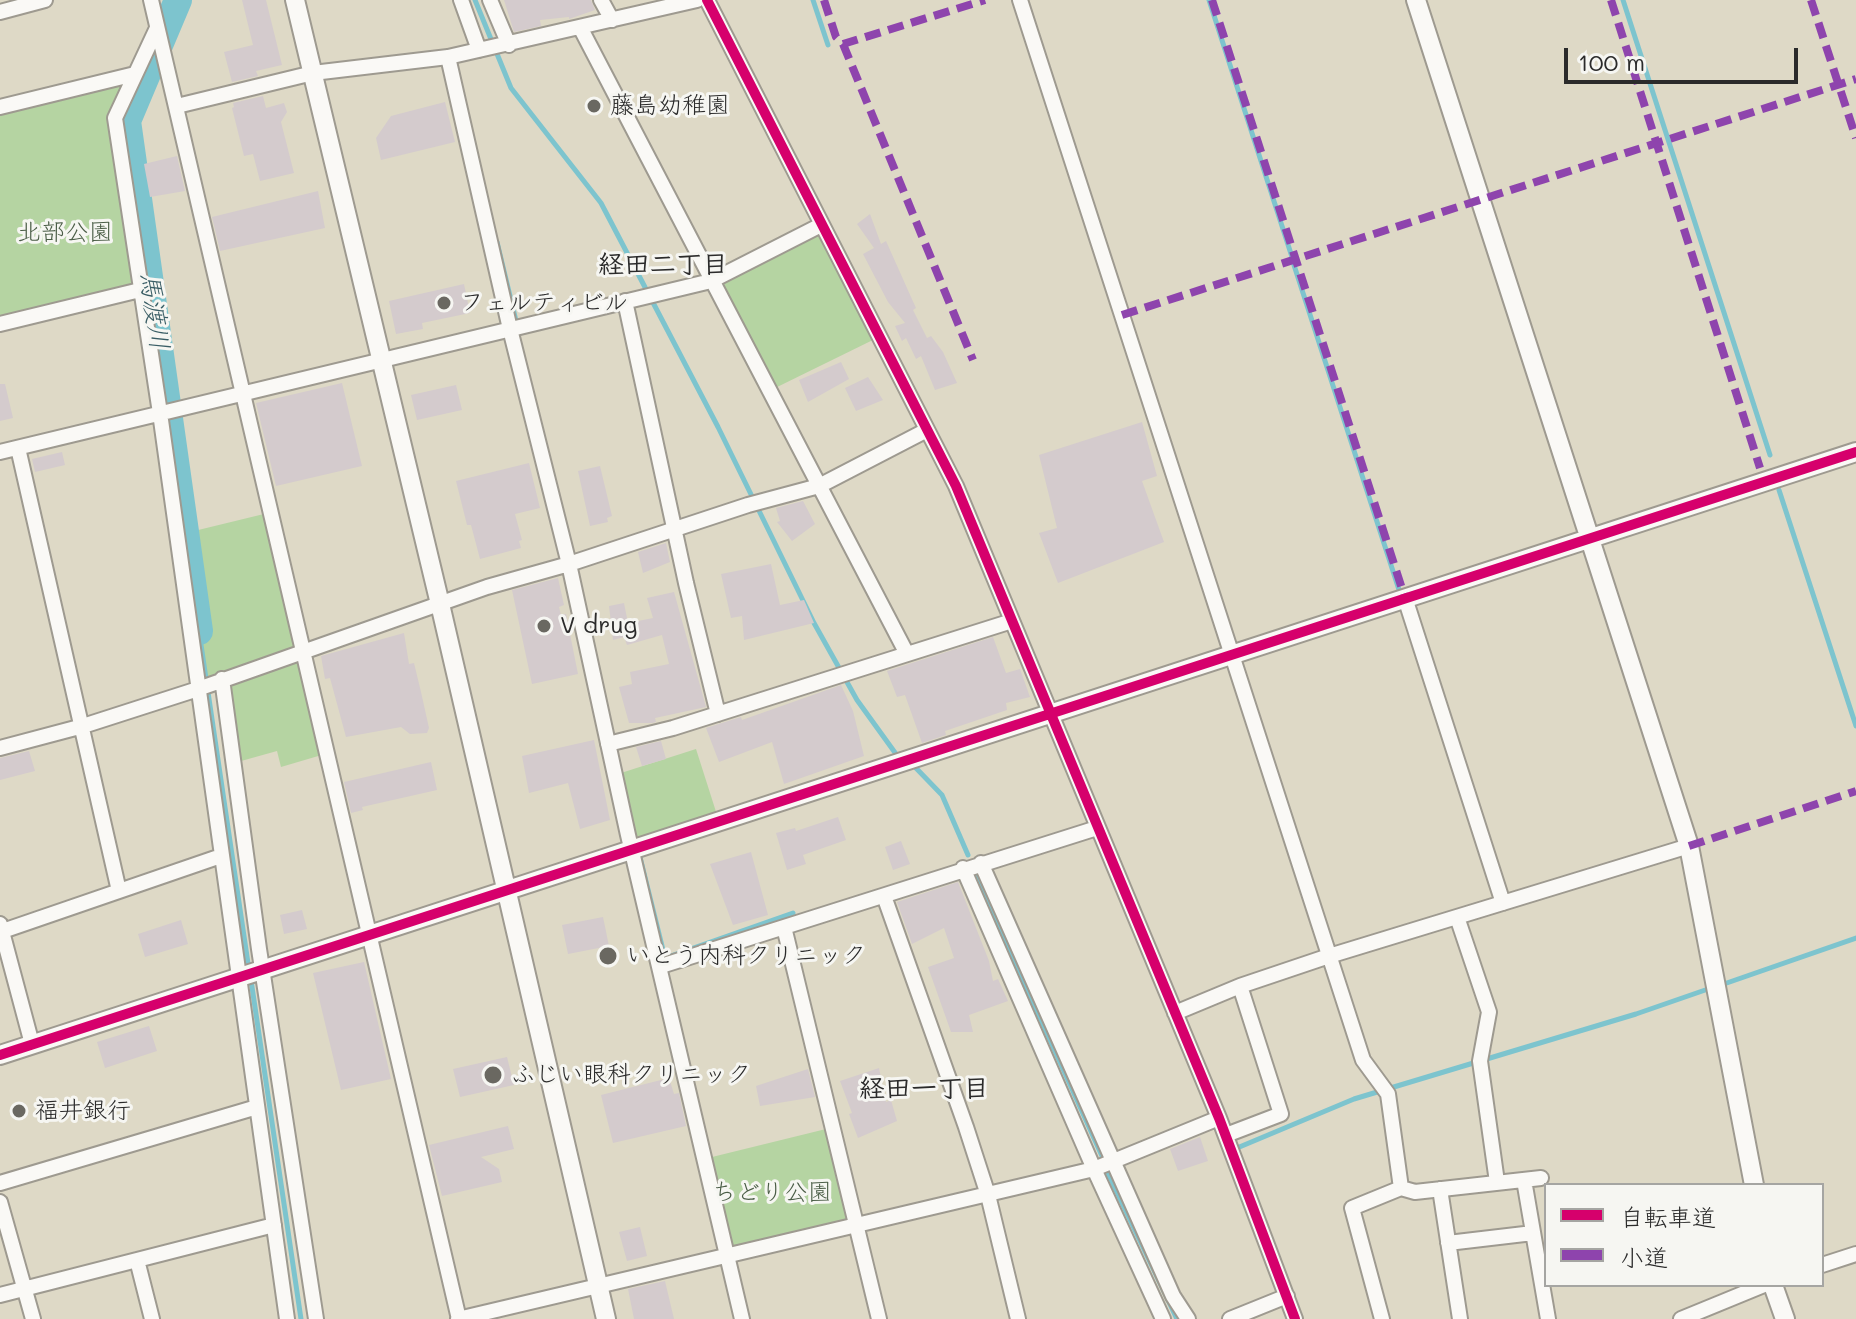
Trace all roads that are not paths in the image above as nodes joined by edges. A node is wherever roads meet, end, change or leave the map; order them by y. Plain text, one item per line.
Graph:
1 (45, 0) edge
2 (151, 0) edge
3 (295, 0) edge
4 (461, 0) edge
5 (490, 0) edge
6 (601, 0) edge
7 (697, 0) edge
8 (707, 0) edge
9 (1020, 0) edge
10 (1416, 0) edge
11 (0, 12) edge
12 (612, 20) junction
13 (580, 27) junction
14 (157, 28) junction
15 (509, 45) junction
16 (479, 50) junction
17 (448, 57) junction
18 (313, 73) junction
19 (135, 74) junction
20 (177, 106) junction
21 (0, 107) edge
22 (821, 225) junction
23 (711, 281) junction
24 (140, 290) junction
25 (625, 301) junction
26 (0, 324) edge
27 (510, 329) junction
28 (381, 359) junction
29 (242, 394) junction
30 (160, 413) junction
31 (927, 430) junction
32 (18, 448) junction
33 (0, 452) edge
34 (1856, 452) edge
35 (819, 486) junction
36 (674, 530) junction
37 (1590, 538) junction
38 (569, 564) junction
39 (1405, 598) junction
40 (440, 604) junction
41 (1012, 621) junction
42 (302, 651) junction
43 (907, 654) junction
44 (1231, 655) junction
45 (222, 679) junction
46 (198, 689) junction
47 (1051, 712) junction
48 (718, 714) junction
49 (83, 726) junction
50 (608, 744) junction
51 (0, 748) edge
52 (1097, 828) junction
53 (1689, 846) junction
54 (631, 849) junction
55 (221, 856) junction
56 (981, 863) junction
57 (963, 868) junction
58 (119, 891) junction
59 (507, 891) junction
60 (884, 896) junction
61 (1503, 903) junction
62 (1457, 917) junction
63 (784, 927) junction
64 (1, 929) edge
65 (370, 934) junction
66 (1329, 956) junction
67 (661, 966) junction
68 (263, 969) junction
69 (237, 978) junction
70 (1240, 986) junction
71 (1175, 1013) junction
72 (32, 1044) junction
73 (0, 1055) edge
74 (257, 1107) junction
75 (1219, 1118) junction
76 (1226, 1135) junction
77 (1114, 1160) junction
78 (1094, 1169) junction
79 (1541, 1178) dead end
80 (1524, 1180) junction
81 (1497, 1182) junction
82 (0, 1183) edge
83 (1754, 1183) edge
84 (1401, 1188) junction
85 (1440, 1189) junction
86 (988, 1195) junction
87 (0, 1202) edge
88 (274, 1225) junction
89 (857, 1226) junction
90 (1533, 1233) junction
91 (1448, 1243) junction
92 (1856, 1254) edge
93 (728, 1256) junction
94 (137, 1260) junction
95 (1824, 1264) edge
96 (598, 1286) junction
97 (1759, 1287) edge
98 (1774, 1287) edge
99 (25, 1289) junction
100 (0, 1295) edge
101 (1287, 1296) junction
102 (33, 1319) edge
103 (152, 1319) edge
104 (287, 1319) edge
105 (316, 1319) edge
106 (459, 1319) edge
107 (606, 1319) edge
108 (742, 1319) edge
109 (879, 1319) edge
110 (1018, 1319) edge
111 (1163, 1319) edge
112 (1188, 1319) edge
113 (1230, 1319) edge
114 (1295, 1319) edge
115 (1382, 1319) edge
116 (1460, 1319) edge
117 (1548, 1319) edge
118 (1681, 1319) edge
119 (1785, 1319) edge

1 - 11 street
2 - 14 street
3 - 18 street
4 - 16 street
5 - 15 street
6 - 12 street
7 - 12 street
8 - 22 street
9 - 44 street
10 - 37 street
12 - 13 street
13 - 15 street
13 - 23 street
14 - 19 street
14 - 20 street
15 - 16 street
16 - 17 street
17 - 18 street
17 - 27 street
18 - 20 street
18 - 28 street
19 - 21 street
19 - 24 street
20 - 29 street
22 - 23 street
22 - 31 street
23 - 25 street
23 - 35 street
24 - 26 street
24 - 30 street
25 - 27 street
25 - 36 street
27 - 28 street
27 - 38 street
28 - 29 street
28 - 40 street
29 - 30 street
29 - 42 street
30 - 32 street
30 - 46 street
31 - 35 street
31 - 41 street
32 - 33 street
32 - 49 street
34 - 37 street
35 - 36 street
35 - 43 street
36 - 38 street
36 - 48 street
37 - 39 street
37 - 53 street
38 - 40 street
38 - 50 street
39 - 44 street
39 - 61 street
40 - 42 street
40 - 59 street
41 - 43 street
41 - 47 street
42 - 45 street
42 - 65 street
43 - 48 street
44 - 47 street
44 - 66 street
45 - 46 street
45 - 68 street
46 - 49 street
46 - 55 street
47 - 52 street
47 - 54 street
48 - 50 street
49 - 51 street
49 - 58 street
50 - 54 street
52 - 56 street
52 - 71 street
53 - 61 street
53 - 83 street
54 - 59 street
54 - 67 street
55 - 58 street
55 - 69 street
56 - 57 street
56 - 77 street
57 - 60 street
57 - 78 street
58 - 64 street
59 - 65 street
59 - 96 street
60 - 63 street
60 - 86 street
61 - 62 street
62 - 66 street
62 - 81 street
63 - 67 street
63 - 89 street
64 - 72 street
65 - 68 street
65 - 106 street
66 - 70 street
66 - 84 street
67 - 93 street
68 - 69 street
68 - 105 street
69 - 72 street
69 - 74 street
70 - 71 street
70 - 76 street
71 - 75 street
72 - 73 street
74 - 82 street
74 - 88 street
75 - 76 street
75 - 77 street
76 - 101 street
77 - 78 street
77 - 112 street
78 - 86 street
78 - 111 street
79 - 80 street
80 - 81 street
80 - 90 street
81 - 85 street
84 - 85 street
84 - 115 street
85 - 91 street
86 - 89 street
86 - 110 street
87 - 99 street
88 - 94 street
88 - 104 street
89 - 93 street
89 - 109 street
90 - 91 street
90 - 117 street
91 - 116 street
92 - 95 street
93 - 96 street
93 - 108 street
94 - 99 street
94 - 103 street
96 - 106 street
96 - 107 street
97 - 118 street
98 - 119 street
99 - 100 street
99 - 102 street
101 - 113 street
101 - 114 street

